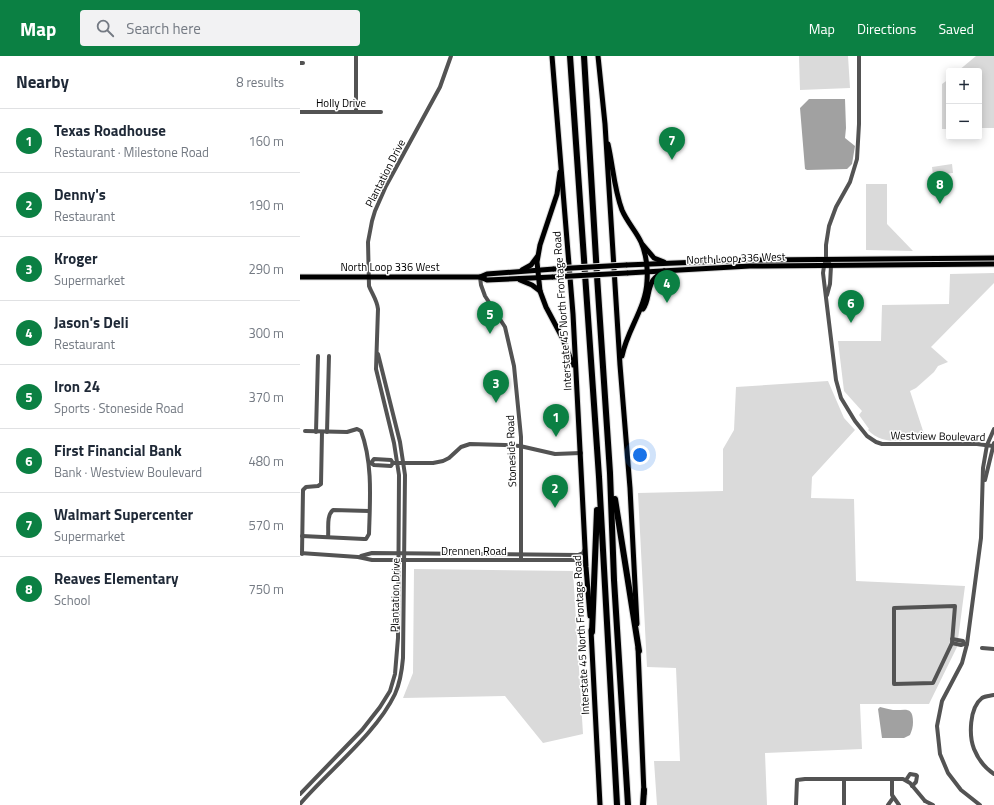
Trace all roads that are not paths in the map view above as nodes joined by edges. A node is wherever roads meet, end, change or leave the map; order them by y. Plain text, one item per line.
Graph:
1 (356, 56) edge
2 (451, 56) edge
3 (552, 56) edge
4 (570, 56) edge
5 (584, 56) edge
6 (598, 56) edge
7 (859, 56) edge
8 (300, 112) edge
9 (356, 112) junction
10 (381, 112) dead end
11 (605, 124) junction
12 (562, 167) junction
13 (641, 241) junction
14 (538, 254) junction
15 (994, 258) edge
16 (826, 259) junction
17 (925, 259) junction
18 (666, 263) junction
19 (646, 264) junction
20 (994, 264) edge
21 (924, 265) junction
22 (824, 266) junction
23 (831, 266) junction
24 (538, 270) junction
25 (666, 270) junction
26 (518, 271) junction
27 (647, 272) junction
28 (300, 277) edge
29 (369, 277) junction
30 (480, 277) junction
31 (539, 278) junction
32 (517, 279) junction
33 (540, 291) junction
34 (826, 296) junction
35 (638, 315) junction
36 (377, 352) junction
37 (318, 356) dead end
38 (329, 356) dead end
39 (620, 365) junction
40 (576, 376) junction
41 (994, 429) edge
42 (305, 431) dead end
43 (316, 432) junction
44 (324, 432) junction
45 (993, 444) edge
46 (988, 445) junction
47 (520, 446) junction
48 (580, 453) junction
49 (382, 460) junction
50 (370, 463) junction
51 (404, 463) junction
52 (395, 464) junction
53 (382, 465) junction
54 (610, 473) junction
55 (599, 477) junction
56 (983, 486) junction
57 (369, 511) junction
58 (302, 536) junction
59 (328, 538) junction
60 (586, 547) junction
61 (398, 553) junction
62 (404, 553) junction
63 (301, 554) edge
64 (521, 554) junction
65 (358, 557) junction
66 (398, 560) junction
67 (404, 560) junction
68 (521, 560) junction
69 (586, 567) junction
70 (592, 632) junction
71 (952, 641) junction
72 (965, 644) junction
73 (982, 648) dead end
74 (994, 649) edge
75 (638, 651) junction
76 (387, 695) junction
77 (994, 696) edge
78 (393, 697) junction
79 (994, 774) edge
80 (844, 779) junction
81 (892, 779) junction
82 (906, 780) junction
83 (912, 786) junction
84 (644, 790) joint
85 (300, 794) edge
86 (893, 798) junction
87 (925, 803) edge
88 (300, 804) edge
89 (600, 805) edge
90 (617, 805) edge
91 (628, 805) edge
92 (644, 805) edge
93 (796, 805) edge
94 (844, 805) edge
95 (888, 805) edge
96 (898, 805) edge
97 (934, 805) edge
98 (978, 805) edge

1 - 9 street
2 - 29 street, Plantation Drive
3 - 12 main road, Interstate 45 North Frontage Road
4 - 55 highway
5 - 54 highway
6 - 11 main road
7 - 16 street, Westview Boulevard
8 - 9 street, Holly Drive
9 - 10 street, Holly Drive
11 - 13 main road
11 - 39 main road
12 - 14 main road
12 - 40 main road, Interstate 45 North Frontage Road
13 - 18 main road
13 - 19 main road
14 - 24 main road
14 - 26 main road
15 - 17 main road, North Loop 336 West
16 - 17 main road, North Loop 336 West
16 - 18 main road, North Loop 336 West
16 - 22 street, Westview Boulevard
16 - 23 street
17 - 21 main road
18 - 19 main road, North Loop 336 West
19 - 24 main road, North Loop 336 West, bridge
19 - 27 main road
20 - 21 main road, North Loop 336 West
21 - 23 main road, North Loop 336 West
22 - 23 main road, North Loop 336 West
22 - 25 main road, North Loop 336 West
22 - 34 street, Westview Boulevard
23 - 34 street, Westview Boulevard
24 - 26 main road, North Loop 336 West
24 - 31 main road
25 - 27 main road, North Loop 336 West
25 - 35 main road
26 - 30 main road, North Loop 336 West
27 - 31 main road, North Loop 336 West, bridge
27 - 35 main road
28 - 29 main road, North Loop 336 West
29 - 30 main road, North Loop 336 West
29 - 36 street, Plantation Drive
30 - 32 main road, North Loop 336 West
30 - 47 street, Stoneside Road
31 - 32 main road, North Loop 336 West
31 - 33 main road
32 - 33 main road
33 - 40 main road
34 - 46 street, Westview Boulevard
35 - 39 main road
36 - 51 street, Plantation Drive
36 - 52 street, Plantation Drive
37 - 43 street
38 - 44 street
39 - 75 main road
40 - 48 main road, Interstate 45 North Frontage Road
41 - 46 street
42 - 43 street
43 - 44 street
44 - 50 street
44 - 58 street
45 - 46 street, Westview Boulevard
45 - 56 street
46 - 56 street
47 - 48 street
47 - 51 street
47 - 64 street, Stoneside Road
48 - 60 main road, Interstate 45 North Frontage Road
49 - 50 street
49 - 52 street
49 - 53 street
50 - 53 street
50 - 57 street
51 - 52 street
51 - 62 street, Plantation Drive
52 - 53 street
52 - 61 street, Plantation Drive
54 - 75 highway
54 - 91 highway
55 - 70 highway
55 - 90 highway
56 - 72 street
57 - 59 street
57 - 59 street
58 - 59 street
58 - 63 street
60 - 64 street, Drennen Road
60 - 69 main road, Interstate 45 North Frontage Road
61 - 62 street, Drennen Road
61 - 65 street, Drennen Road
61 - 66 street, Plantation Drive
62 - 64 street, Drennen Road
62 - 67 street, Plantation Drive
63 - 65 street, Drennen Road
64 - 68 street, Stoneside Road
65 - 66 street, Drennen Road
66 - 67 street, Drennen Road
66 - 76 street, Plantation Drive
67 - 68 street, Drennen Road
67 - 78 street, Plantation Drive
68 - 69 street, Drennen Road
69 - 70 main road, Interstate 45 North Frontage Road
70 - 89 main road, Interstate 45 North Frontage Road
71 - 71 street
71 - 72 street
72 - 98 street
73 - 74 street
75 - 84 main road
76 - 78 street
76 - 85 street, Plantation Drive
77 - 79 street
78 - 88 street, Plantation Drive
80 - 81 street
80 - 93 street
80 - 94 street
81 - 82 street
81 - 86 street
82 - 83 street
82 - 83 street
83 - 87 street
84 - 92 highway
86 - 95 street
86 - 96 street
87 - 97 street

